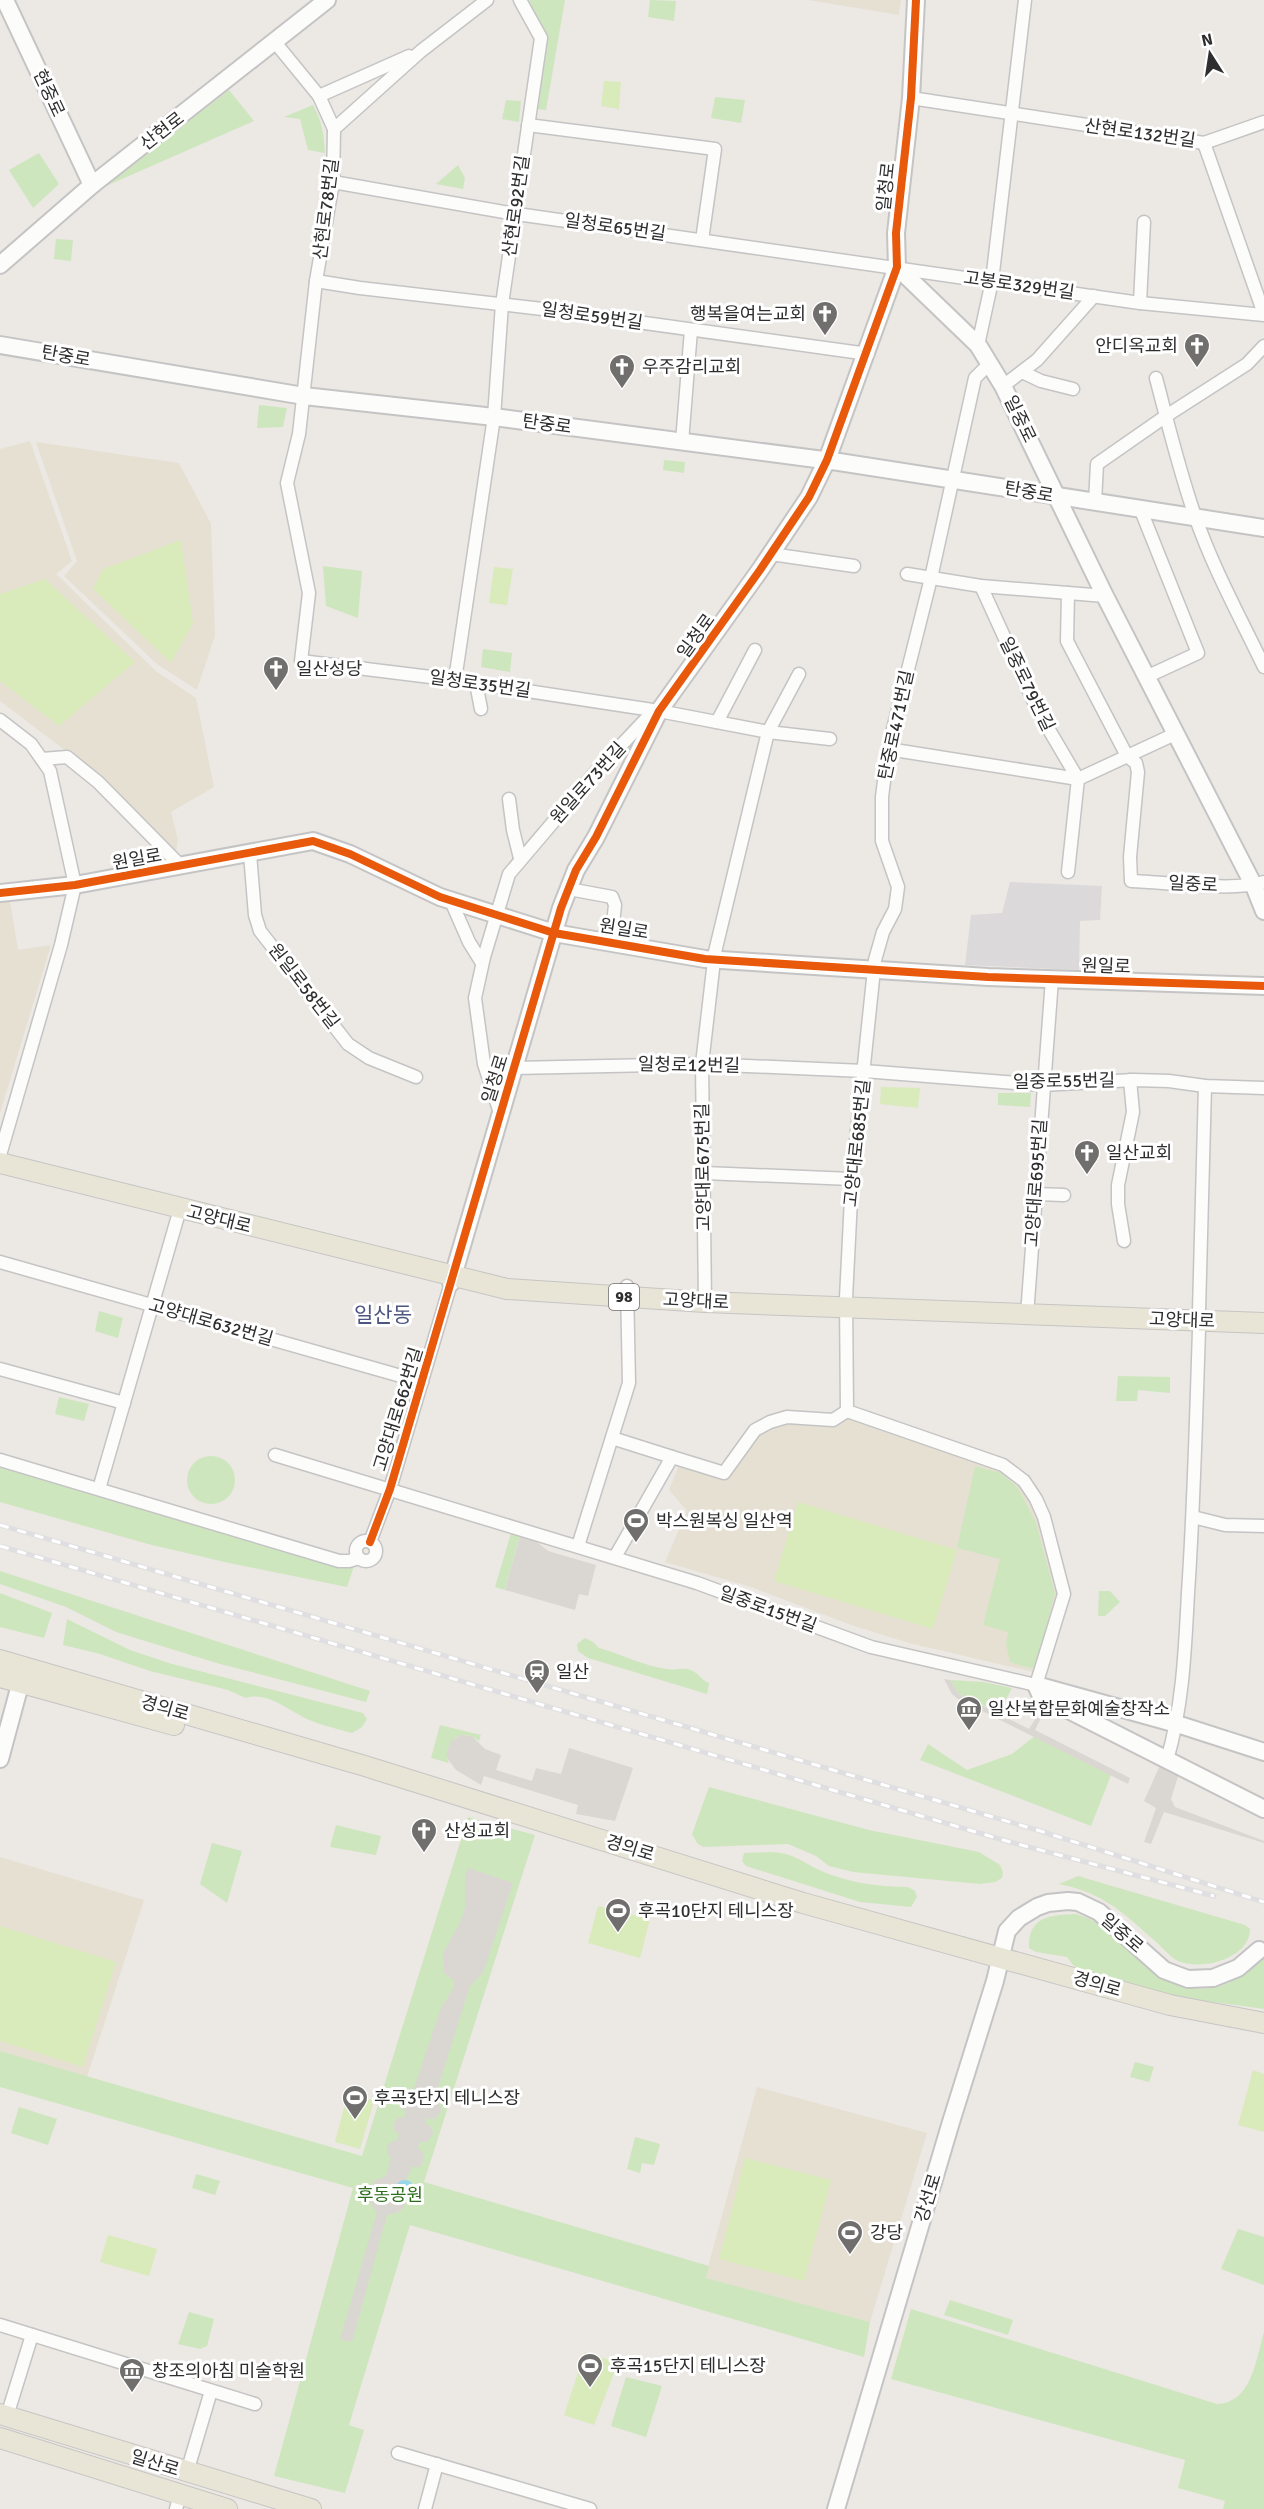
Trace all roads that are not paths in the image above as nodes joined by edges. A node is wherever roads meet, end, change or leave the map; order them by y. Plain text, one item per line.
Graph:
1 (5, 0) edge
2 (327, 0) edge
3 (487, 0) edge
4 (520, 0) edge
5 (915, 0) edge
6 (1025, 0) edge
7 (274, 41) junction
8 (422, 51) junction
9 (319, 96) junction
10 (911, 98) junction
11 (1012, 114) junction
12 (1264, 122) edge
13 (528, 125) junction
14 (334, 129) junction
15 (1204, 143) junction
16 (333, 182) junction
17 (92, 185) junction
18 (515, 213) junction
19 (1144, 222) dead end
20 (702, 240) junction
21 (0, 265) edge
22 (897, 267) junction
23 (316, 281) junction
24 (992, 281) junction
25 (1094, 296) junction
26 (1140, 303) junction
27 (502, 304) junction
28 (1264, 315) edge
29 (691, 330) junction
30 (0, 345) edge
31 (978, 345) junction
32 (1264, 346) edge
33 (867, 354) junction
34 (990, 366) junction
35 (1022, 372) junction
36 (1156, 378) dead end
37 (1003, 386) junction
38 (1073, 389) dead end
39 (304, 396) junction
40 (1166, 416) junction
41 (494, 417) junction
42 (682, 442) junction
43 (827, 460) junction
44 (952, 478) junction
45 (1057, 497) junction
46 (1095, 502) junction
47 (1140, 508) junction
48 (1195, 517) junction
49 (1264, 528) edge
50 (771, 554) junction
51 (854, 566) dead end
52 (907, 574) dead end
53 (931, 578) junction
54 (981, 586) junction
55 (1068, 593) junction
56 (1105, 596) junction
57 (755, 650) dead end
58 (301, 661) joint
59 (1264, 667) edge
60 (800, 674) dead end
61 (1146, 677) junction
62 (455, 680) junction
63 (476, 683) junction
64 (481, 709) dead end
65 (659, 711) junction
66 (0, 720) edge
67 (717, 722) junction
68 (768, 732) junction
69 (1175, 734) junction
70 (830, 739) dead end
71 (888, 748) junction
72 (1128, 756) junction
73 (42, 759) junction
74 (1078, 779) junction
75 (509, 799) dead end
76 (250, 854) junction
77 (520, 858) junction
78 (178, 866) junction
79 (1068, 872) dead end
80 (1259, 884) edge
81 (75, 885) junction
82 (569, 889) junction
83 (0, 893) edge
84 (451, 901) junction
85 (1264, 911) edge
86 (496, 915) junction
87 (554, 933) junction
88 (611, 943) junction
89 (714, 960) junction
90 (483, 963) junction
91 (874, 970) junction
92 (1052, 980) junction
93 (1264, 986) edge
94 (702, 1064) junction
95 (514, 1068) junction
96 (864, 1071) junction
97 (416, 1077) dead end
98 (1130, 1080) junction
99 (1042, 1085) junction
100 (1205, 1086) junction
101 (1264, 1088) edge
102 (500, 1113) junction
103 (0, 1155) edge
104 (0, 1162) edge
105 (704, 1173) junction
106 (852, 1179) junction
107 (1035, 1194) junction
108 (1064, 1195) dead end
109 (180, 1209) junction
110 (1124, 1241) dead end
111 (0, 1262) edge
112 (453, 1276) junction
113 (628, 1292) junction
114 (705, 1296) junction
115 (153, 1305) junction
116 (846, 1308) junction
117 (1028, 1309) junction
118 (1264, 1312) edge
119 (1199, 1320) junction
120 (1264, 1323) edge
121 (0, 1369) edge
122 (422, 1382) junction
123 (123, 1403) junction
124 (847, 1411) junction
125 (612, 1438) junction
126 (275, 1455) dead end
127 (672, 1457) junction
128 (0, 1460) edge
129 (99, 1489) junction
130 (390, 1489) junction
131 (1193, 1517) junction
132 (1264, 1526) edge
133 (578, 1546) junction
134 (615, 1557) junction
135 (0, 1660) edge
136 (23, 1675) junction
137 (0, 1677) edge
138 (1036, 1685) junction
139 (1177, 1724) junction
140 (1264, 1752) edge
141 (0, 1759) edge
142 (1167, 1760) junction
143 (1264, 1809) edge
144 (1259, 1950) dead end
145 (1000, 1963) junction
146 (1264, 2023) edge
147 (1264, 2034) edge
148 (0, 2325) edge
149 (32, 2335) junction
150 (211, 2391) junction
151 (255, 2404) dead end
152 (4, 2415) edge
153 (1, 2442) edge
154 (398, 2453) dead end
155 (437, 2464) junction
156 (187, 2472) junction
157 (178, 2502) edge
158 (227, 2509) edge
159 (311, 2509) edge
160 (424, 2509) edge
161 (590, 2509) edge
162 (836, 2509) edge

1 - 17 street, 현중로
2 - 7 street, 산현로
3 - 8 street
4 - 13 street, 산현로92번길
5 - 10 street, 일청로
6 - 11 street
7 - 9 street, 산현로78번길
7 - 17 street, 산현로
8 - 9 street
8 - 14 street
9 - 14 street, 산현로78번길
10 - 11 street, 산현로132번길
10 - 22 street, 일청로
11 - 15 street, 산현로132번길
11 - 24 street
12 - 15 street, 산현로132번길
13 - 18 street, 산현로92번길
13 - 20 street
14 - 16 street, 산현로78번길
15 - 28 street, 고봉로329번길
16 - 18 street, 일청로65번길
16 - 23 street, 산현로78번길
17 - 21 street, 산현로
18 - 20 street, 일청로65번길
18 - 27 street, 산현로92번길
19 - 26 street
20 - 22 street, 일청로65번길
22 - 24 street, 고봉로329번길
22 - 31 street, 일중로
22 - 33 street, 일청로
23 - 27 street, 일청로59번길
23 - 39 street, 산현로78번길
24 - 25 street, 고봉로329번길
24 - 31 street
25 - 26 street, 고봉로329번길
25 - 35 street
26 - 28 street, 고봉로329번길
27 - 29 street, 일청로59번길
27 - 41 street, 산현로92번길
29 - 33 street, 일청로59번길
29 - 42 street
30 - 39 street, 탄중로
31 - 34 street, 일중로
32 - 40 street
33 - 43 street, 일청로
34 - 37 street, 일중로
34 - 44 street, 탄중로471번길
35 - 37 street
35 - 38 street, 일중로
36 - 40 street
37 - 45 street, 일중로
39 - 41 street, 탄중로
39 - 58 street, 산현로78번길
40 - 46 street
40 - 48 street
41 - 42 street, 탄중로
41 - 62 street, 산현로92번길
42 - 43 street, 탄중로
43 - 44 street, 탄중로
43 - 50 street, 일청로
44 - 45 street, 탄중로
44 - 53 street, 탄중로471번길
45 - 46 street, 탄중로
45 - 56 street, 일중로
46 - 47 street, 탄중로
47 - 48 street, 탄중로
47 - 61 street
48 - 49 street, 탄중로
48 - 59 street
50 - 51 street
50 - 65 street, 일청로
52 - 53 street
53 - 54 street
53 - 71 street, 탄중로471번길
54 - 55 street
54 - 74 street, 일중로79번길
55 - 56 street
55 - 72 street
56 - 61 street, 일중로
57 - 67 street
58 - 62 street, 일청로35번길
60 - 68 street
61 - 69 street, 일중로
62 - 63 street, 일청로35번길
63 - 64 street
63 - 65 street, 일청로35번길
65 - 67 street, 일청로35번길
65 - 77 street, 원일로73번길
65 - 82 street, 일청로
66 - 73 street
67 - 68 street, 일청로35번길
68 - 70 street, 일청로35번길
68 - 89 street
69 - 72 street
69 - 80 street, 일중로
71 - 74 street
71 - 91 street, 탄중로471번길
72 - 74 street
72 - 80 street, 일중로
73 - 78 street
73 - 81 street
74 - 79 street
75 - 77 street
76 - 78 street, 원일로
76 - 84 street, 원일로
76 - 97 street, 원일로58번길
77 - 86 street, 원일로73번길
78 - 81 street, 원일로
80 - 85 street, 일중로
81 - 83 street, 원일로
81 - 103 street
82 - 87 street, 일청로
82 - 88 street
84 - 86 street, 원일로
84 - 90 street
86 - 87 street, 원일로
86 - 90 street, 원일로73번길
87 - 88 street, 원일로
87 - 95 street, 일청로
88 - 89 street, 원일로
89 - 91 street, 원일로
89 - 94 street, 고양대로675번길
90 - 102 street, 원일로73번길
91 - 92 street, 원일로
91 - 96 street, 고양대로685번길
92 - 93 street, 원일로
92 - 99 street, 고양대로695번길
94 - 95 street, 일청로12번길
94 - 96 street, 일청로12번길
94 - 105 street, 고양대로675번길
95 - 102 street, 일청로
96 - 99 street, 일중로55번길
96 - 106 street, 고양대로685번길
98 - 99 street, 일중로55번길
98 - 100 street, 일중로55번길
98 - 110 street
99 - 107 street, 고양대로695번길
100 - 101 street, 일중로55번길
100 - 119 street, 고양대로
102 - 112 street, 일청로
103 - 112 main road, 고양대로 / 98
104 - 109 main road, 고양대로 / 98
105 - 106 street
105 - 114 street, 고양대로675번길
106 - 116 street, 고양대로685번길
107 - 108 street
107 - 117 street, 고양대로695번길
109 - 112 main road, 고양대로 / 98
109 - 115 street
111 - 115 street, 고양대로632번길
112 - 113 main road, 고양대로 / 98
112 - 122 street, 고양대로662번길
113 - 114 main road, 고양대로 / 98
113 - 125 street
114 - 116 main road, 고양대로 / 98
115 - 122 street, 고양대로632번길
115 - 123 street
116 - 117 main road, 고양대로 / 98
116 - 124 street
117 - 119 main road, 고양대로 / 98
117 - 120 main road, 고양대로 / 98
118 - 119 main road, 고양대로 / 98
119 - 131 street, 고양대로
121 - 123 street
122 - 130 street, 고양대로662번길
123 - 129 street
124 - 127 street
124 - 138 street
125 - 127 street
125 - 133 street
126 - 130 street, 일중로15번길
127 - 134 street
128 - 129 street
129 - 130 street, 고양대로662번길
130 - 133 street, 일중로15번길
131 - 132 street
131 - 139 street, 고양대로
133 - 134 street, 일중로15번길
134 - 138 street, 일중로15번길
135 - 136 main road, 경의로
136 - 137 main road, 경의로
136 - 141 street
136 - 145 main road, 경의로
138 - 139 street, 일중로15번길
138 - 142 street
139 - 140 street, 일중로15번길
139 - 142 street, 고양대로
142 - 143 street
144 - 145 street, 일중로
145 - 146 main road, 경의로
145 - 147 main road, 경의로
145 - 162 street, 강선로
148 - 149 street
149 - 150 street
149 - 152 street
150 - 151 street
150 - 156 street
152 - 156 main road, 일산로
153 - 157 main road, 일산로
154 - 155 street
155 - 160 street
155 - 161 street
156 - 159 main road, 일산로
157 - 158 main road, 일산로

